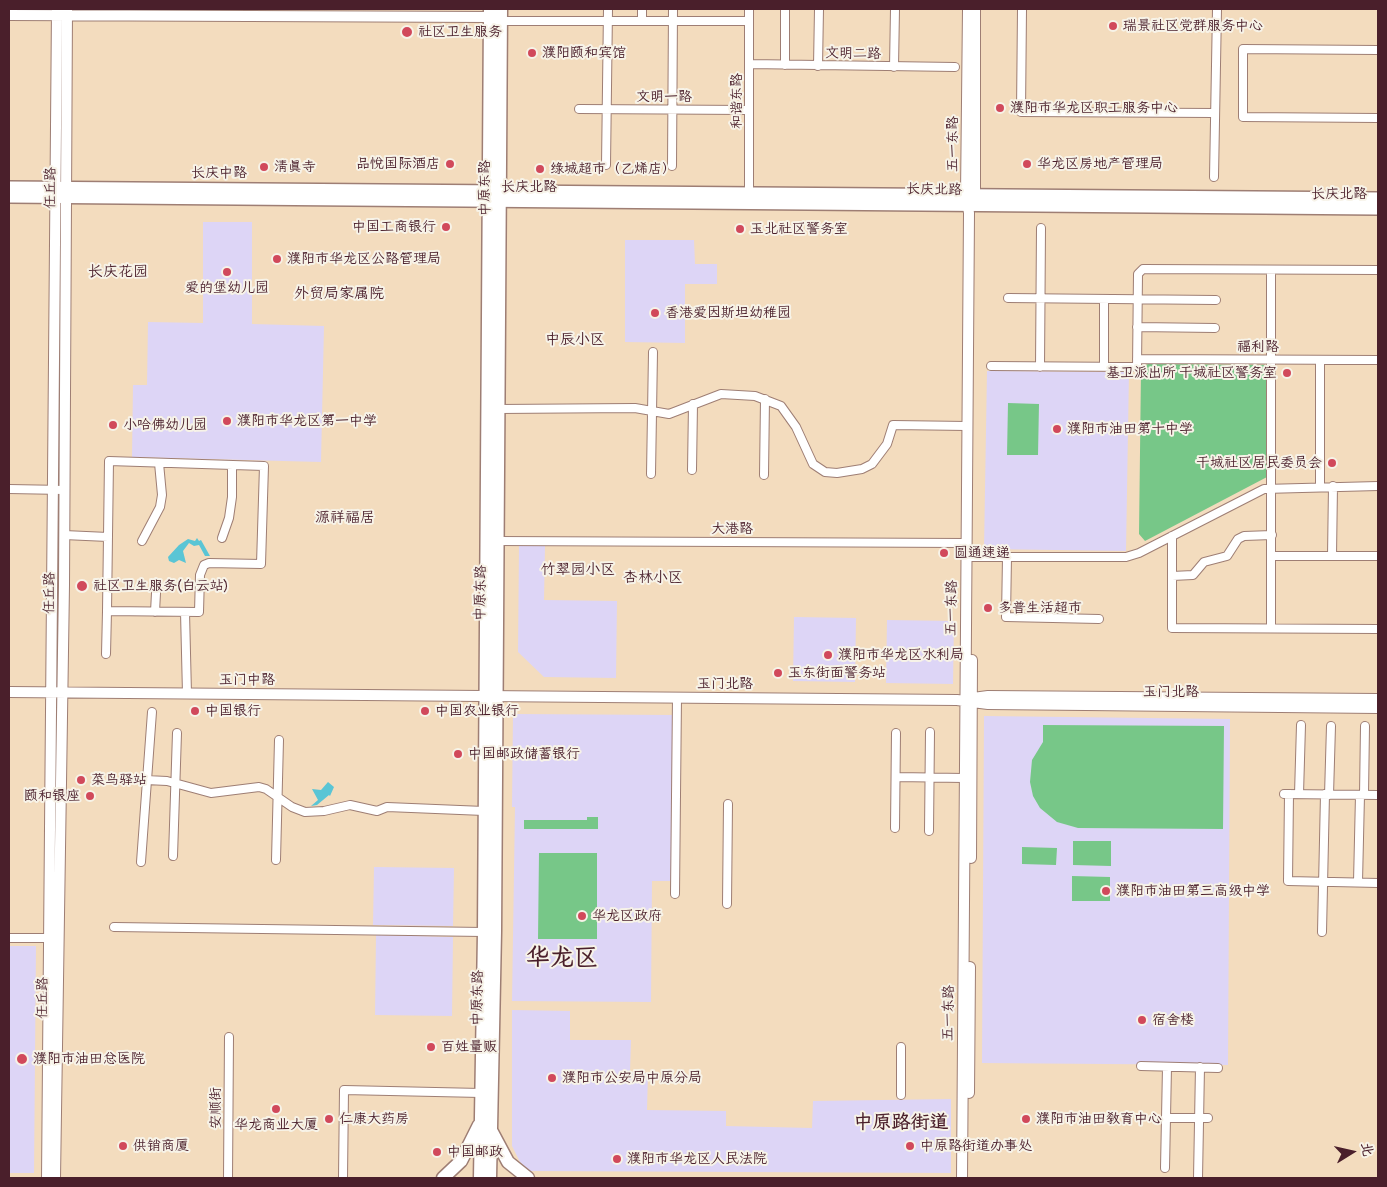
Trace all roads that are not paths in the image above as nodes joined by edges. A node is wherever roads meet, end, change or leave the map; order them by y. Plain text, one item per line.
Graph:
1 (102, 9) edge
2 (608, 9) edge
3 (642, 9) edge
4 (673, 9) edge
5 (750, 9) edge
6 (785, 9) edge
7 (819, 9) edge
8 (894, 9) edge
9 (968, 9) edge
10 (975, 9) edge
11 (1022, 9) edge
12 (1217, 9) edge
13 (62, 12) edge
14 (496, 14) edge
15 (9, 15) edge
16 (608, 21) junction
17 (642, 21) junction
18 (673, 21) junction
19 (749, 21) junction
20 (1378, 50) edge
21 (750, 64) junction
22 (785, 65) junction
23 (818, 66) junction
24 (894, 67) junction
25 (956, 68) dead end
26 (579, 109) dead end
27 (606, 109) junction
28 (673, 109) junction
29 (749, 110) junction
30 (1215, 113) junction
31 (1378, 118) edge
32 (606, 165) dead end
33 (672, 166) dead end
34 (1214, 177) dead end
35 (9, 186) edge
36 (59, 192) junction
37 (749, 192) junction
38 (494, 196) junction
39 (9, 197) edge
40 (1378, 198) edge
41 (971, 200) junction
42 (1378, 209) edge
43 (1041, 228) dead end
44 (1271, 270) junction
45 (1378, 270) edge
46 (1008, 298) dead end
47 (1041, 298) junction
48 (1104, 299) junction
49 (1138, 299) junction
50 (1216, 300) dead end
51 (1137, 327) junction
52 (1215, 328) dead end
53 (653, 352) dead end
54 (1137, 359) junction
55 (1270, 360) junction
56 (1320, 360) junction
57 (1378, 360) edge
58 (992, 366) dead end
59 (1040, 367) junction
60 (1104, 367) junction
61 (765, 399) junction
62 (693, 404) junction
63 (498, 409) junction
64 (652, 411) junction
65 (967, 426) junction
66 (159, 463) junction
67 (232, 465) junction
68 (692, 470) dead end
69 (651, 474) dead end
70 (764, 475) dead end
71 (1333, 486) junction
72 (1378, 486) edge
73 (1320, 487) junction
74 (1272, 488) junction
75 (9, 489) edge
76 (58, 490) junction
77 (64, 535) junction
78 (1272, 535) junction
79 (1172, 536) junction
80 (108, 537) junction
81 (222, 538) dead end
82 (142, 541) dead end
83 (497, 541) junction
84 (966, 543) junction
85 (1272, 556) junction
86 (1332, 556) junction
87 (1378, 556) edge
88 (970, 557) junction
89 (1007, 557) junction
90 (1172, 576) junction
91 (156, 593) dead end
92 (107, 611) junction
93 (155, 612) junction
94 (185, 612) junction
95 (1099, 619) dead end
96 (1271, 628) junction
97 (1378, 629) edge
98 (106, 654) dead end
99 (9, 692) edge
100 (56, 692) junction
101 (186, 694) junction
102 (490, 696) junction
103 (677, 698) junction
104 (1378, 699) edge
105 (970, 700) junction
106 (1378, 708) edge
107 (152, 712) dead end
108 (1301, 725) dead end
109 (1331, 726) dead end
110 (1365, 726) dead end
111 (930, 732) dead end
112 (177, 733) dead end
113 (896, 733) dead end
114 (279, 740) dead end
115 (896, 777) junction
116 (930, 777) junction
117 (964, 778) junction
118 (146, 780) junction
119 (175, 784) junction
120 (1299, 794) junction
121 (1327, 794) junction
122 (1362, 795) junction
123 (1378, 795) edge
124 (277, 796) junction
125 (728, 804) dead end
126 (484, 811) junction
127 (895, 828) dead end
128 (929, 831) dead end
129 (173, 856) dead end
130 (276, 860) dead end
131 (141, 862) dead end
132 (1323, 882) junction
133 (1358, 882) junction
134 (1378, 882) edge
135 (675, 894) dead end
136 (727, 904) dead end
137 (114, 927) dead end
138 (484, 932) junction
139 (1322, 932) dead end
140 (9, 938) edge
141 (47, 938) junction
142 (229, 1037) dead end
143 (901, 1047) dead end
144 (1141, 1066) dead end
145 (1167, 1067) junction
146 (1200, 1067) junction
147 (1218, 1068) dead end
148 (481, 1093) junction
149 (901, 1095) dead end
150 (1166, 1118) junction
151 (1199, 1118) junction
152 (1208, 1118) dead end
153 (481, 1120) junction
154 (491, 1129) junction
155 (1165, 1168) dead end
156 (47, 1178) edge
157 (54, 1178) edge
158 (228, 1178) edge
159 (343, 1178) edge
160 (443, 1178) edge
161 (480, 1178) edge
162 (490, 1178) edge
163 (528, 1178) edge
164 (962, 1178) edge
165 (968, 1178) edge
166 (1198, 1178) edge

1 - 13 street
2 - 16 street
3 - 17 street
4 - 18 street
5 - 19 street, 和谐东路
6 - 22 street
7 - 23 street
8 - 24 street
9 - 41 street, 五一东路
10 - 41 street, 五一东路
11 - 30 street
12 - 30 street
13 - 14 street
13 - 15 street
13 - 36 street, 任丘路
14 - 16 street
14 - 38 main road, 中原东路
16 - 17 street
16 - 27 street
17 - 18 street
18 - 19 street
18 - 28 street
19 - 21 street, 和谐东路
20 - 31 street
21 - 22 street, 文明二路
21 - 29 street, 和谐东路
22 - 23 street, 文明二路
23 - 24 street, 文明二路
24 - 25 street, 文明二路
26 - 27 street, 文明一路
27 - 28 street, 文明一路
27 - 32 street
28 - 29 street, 文明一路
28 - 33 street
29 - 37 street, 和谐东路
30 - 34 street
35 - 36 main road, 长庆中路
36 - 38 main road, 长庆中路
36 - 39 main road, 长庆中路
36 - 76 street, 任丘路
37 - 38 main road, 长庆北路
37 - 41 main road, 长庆北路
38 - 41 main road, 长庆北路
38 - 63 main road, 中原东路
38 - 102 main road, 中原东路
40 - 41 main road, 长庆北路
41 - 42 main road, 长庆北路
41 - 65 street, 五一东路
41 - 88 street, 五一东路
43 - 47 street
44 - 45 street
44 - 49 street
44 - 55 street
46 - 47 street
47 - 48 street
47 - 59 street
48 - 49 street
48 - 60 street
49 - 50 street
49 - 51 street
51 - 52 street
51 - 54 street
53 - 64 street
54 - 55 street, 福利路
54 - 60 street
55 - 56 street, 福利路
55 - 74 street
56 - 57 street, 福利路
56 - 73 street
58 - 59 street
59 - 60 street
61 - 62 street
61 - 65 street
61 - 70 street
62 - 64 street
62 - 68 street
63 - 64 street
63 - 83 main road, 中原东路
64 - 69 street
65 - 84 street, 五一东路
66 - 67 street
66 - 80 street
66 - 82 street
67 - 81 street
67 - 94 street
71 - 72 street
71 - 73 street
71 - 86 street
73 - 74 street
74 - 78 street
74 - 79 street
75 - 76 street
76 - 77 street, 任丘路
76 - 100 street, 任丘路
77 - 80 street
77 - 100 street, 任丘路
78 - 85 street
78 - 90 street
79 - 89 street
79 - 90 street
80 - 92 street
83 - 84 street, 大港路
83 - 102 main road, 中原东路
84 - 88 street, 五一东路
85 - 86 street
85 - 96 street
86 - 87 street
88 - 89 street
88 - 105 street, 五一东路
89 - 95 street
90 - 96 street
91 - 93 street
92 - 93 street
92 - 98 street
93 - 94 street
94 - 101 street
96 - 97 street
99 - 100 street, 玉门中路
100 - 101 street, 玉门中路
100 - 141 street, 任丘路
100 - 157 street, 任丘路
101 - 102 street, 玉门中路
102 - 103 street, 玉门北路
102 - 126 main road, 中原东路
102 - 154 main road, 中原东路
103 - 105 street, 玉门北路
103 - 135 street
104 - 105 street, 玉门北路
105 - 106 street, 玉门北路
105 - 117 street, 五一东路
105 - 165 street, 五一东路
107 - 118 street
108 - 120 street
109 - 121 street
110 - 122 street
111 - 116 street
112 - 119 street
113 - 115 street
114 - 124 street
115 - 116 street
115 - 127 street
116 - 117 street
116 - 128 street
117 - 164 street, 五一东路
118 - 119 street
118 - 131 street
119 - 124 street
119 - 129 street
120 - 121 street
120 - 132 street
121 - 122 street
121 - 132 street
122 - 123 street
122 - 133 street
124 - 126 street
124 - 130 street
125 - 136 street
126 - 138 main road, 中原东路
132 - 133 street
132 - 139 street
133 - 134 street
137 - 138 street
138 - 148 main road, 中原东路
140 - 141 street
141 - 156 street, 任丘路
142 - 158 street, 安顺街
143 - 149 street
144 - 145 street
145 - 146 street
145 - 150 street
146 - 147 street
146 - 151 street
148 - 153 main road, 中原东路
148 - 159 street
150 - 151 street
150 - 155 street
151 - 152 street
151 - 166 street
153 - 160 main road
153 - 161 main road, 中原东路
154 - 162 main road, 中原东路
154 - 163 main road

